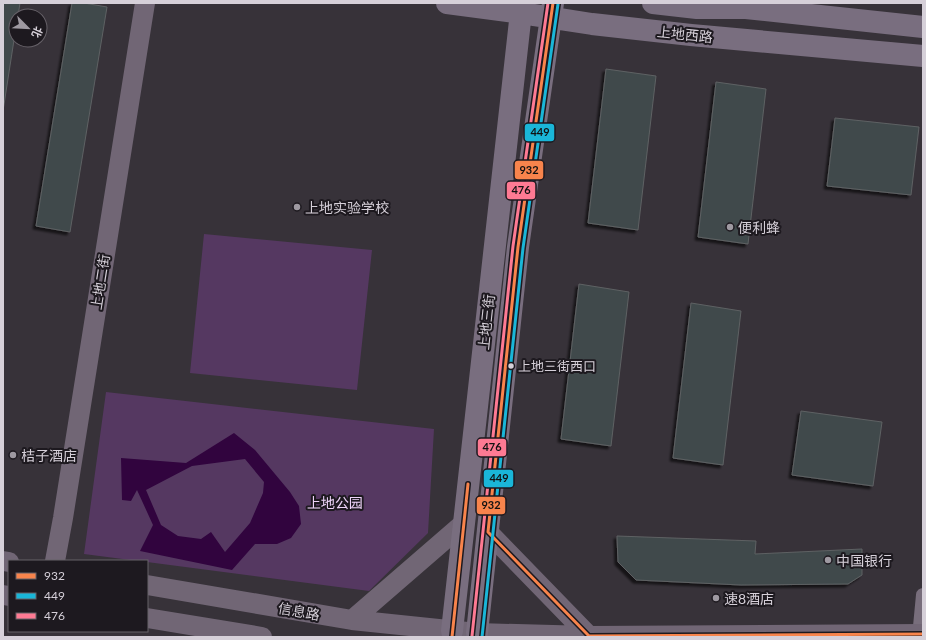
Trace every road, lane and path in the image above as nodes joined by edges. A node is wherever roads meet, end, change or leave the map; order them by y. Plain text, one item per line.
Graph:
1 (145, 3) edge
2 (447, 3) edge
3 (653, 3) edge
4 (519, 6) edge
5 (552, 10) edge
6 (923, 27) edge
7 (923, 56) edge
8 (464, 523) junction
9 (488, 532) junction
10 (55, 560) edge
11 (148, 585) edge
12 (923, 595) edge
13 (148, 618) edge
14 (352, 620) junction
15 (452, 634) edge
16 (477, 635) edge
17 (920, 635) edge
18 (588, 636) junction
19 (262, 637) edge

1 - 10 main road, 上地二街
2 - 4 main road, 上地西路
3 - 6 main road, 上地西路
4 - 5 main road, 上地西路
4 - 8 main road, 上地三街
5 - 7 main road, 上地西路
5 - 9 main road, 上地三街
8 - 14 main road
8 - 15 main road, 上地三街
9 - 16 main road, 上地三街
9 - 18 main road
11 - 14 main road, 信息路
12 - 17 street
13 - 19 main road
14 - 15 main road, 信息路
15 - 16 main road, 信息路
16 - 18 main road, 信息路
17 - 18 main road

